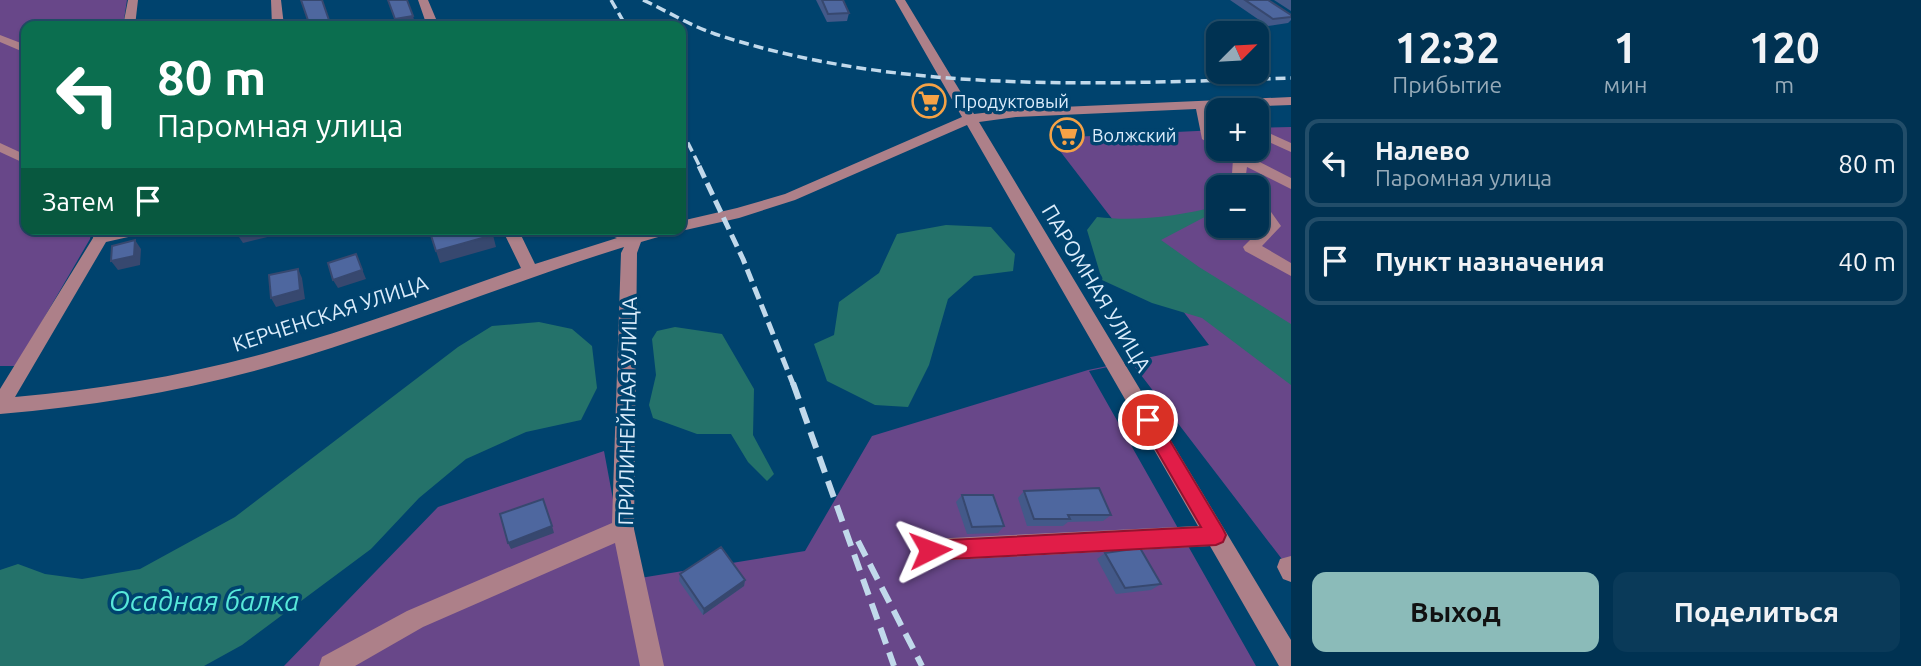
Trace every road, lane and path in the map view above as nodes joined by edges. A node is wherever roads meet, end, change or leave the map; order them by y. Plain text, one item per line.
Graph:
1 (132, 0) edge
2 (276, 0) edge
3 (423, 0) edge
4 (900, 0) edge
5 (130, 21) edge
6 (278, 21) edge
7 (431, 21) edge
8 (0, 38) edge
9 (21, 47) edge
10 (1291, 101) edge
11 (1201, 104) junction
12 (1206, 106) edge
13 (970, 118) junction
14 (1206, 126) edge
15 (1269, 137) edge
16 (0, 147) edge
17 (1291, 148) edge
18 (21, 158) edge
19 (1244, 161) edge
20 (1291, 184) edge
21 (686, 225) edge
22 (101, 235) edge
23 (513, 235) edge
24 (626, 235) edge
25 (646, 235) edge
26 (635, 238) junction
27 (1260, 238) edge
28 (530, 270) junction
29 (1291, 270) edge
30 (0, 405) edge
31 (623, 529) junction
32 (1216, 535) junction
33 (930, 550) dead end
34 (1291, 663) edge
35 (331, 666) edge
36 (652, 666) edge

1 - 5 street
2 - 6 street
3 - 7 street
4 - 13 street, ПАРОМНАЯ УЛИЦА
8 - 9 street
10 - 11 street
11 - 12 street
11 - 13 street
11 - 14 street
13 - 21 street
13 - 32 street, ПАРОМНАЯ УЛИЦА
15 - 17 street
16 - 18 street
19 - 20 street
22 - 30 street
23 - 28 street
24 - 26 street
25 - 26 street, КЕРЧЕНСКАЯ УЛИЦА
26 - 28 street, КЕРЧЕНСКАЯ УЛИЦА
26 - 31 street, ПРИЛИНЕЙНАЯ УЛИЦА
27 - 29 street
28 - 30 street, КЕРЧЕНСКАЯ УЛИЦА
31 - 35 street
31 - 36 street, ПРИЛИНЕЙНАЯ УЛИЦА
32 - 33 street
32 - 34 street, ПАРОМНАЯ УЛИЦА

